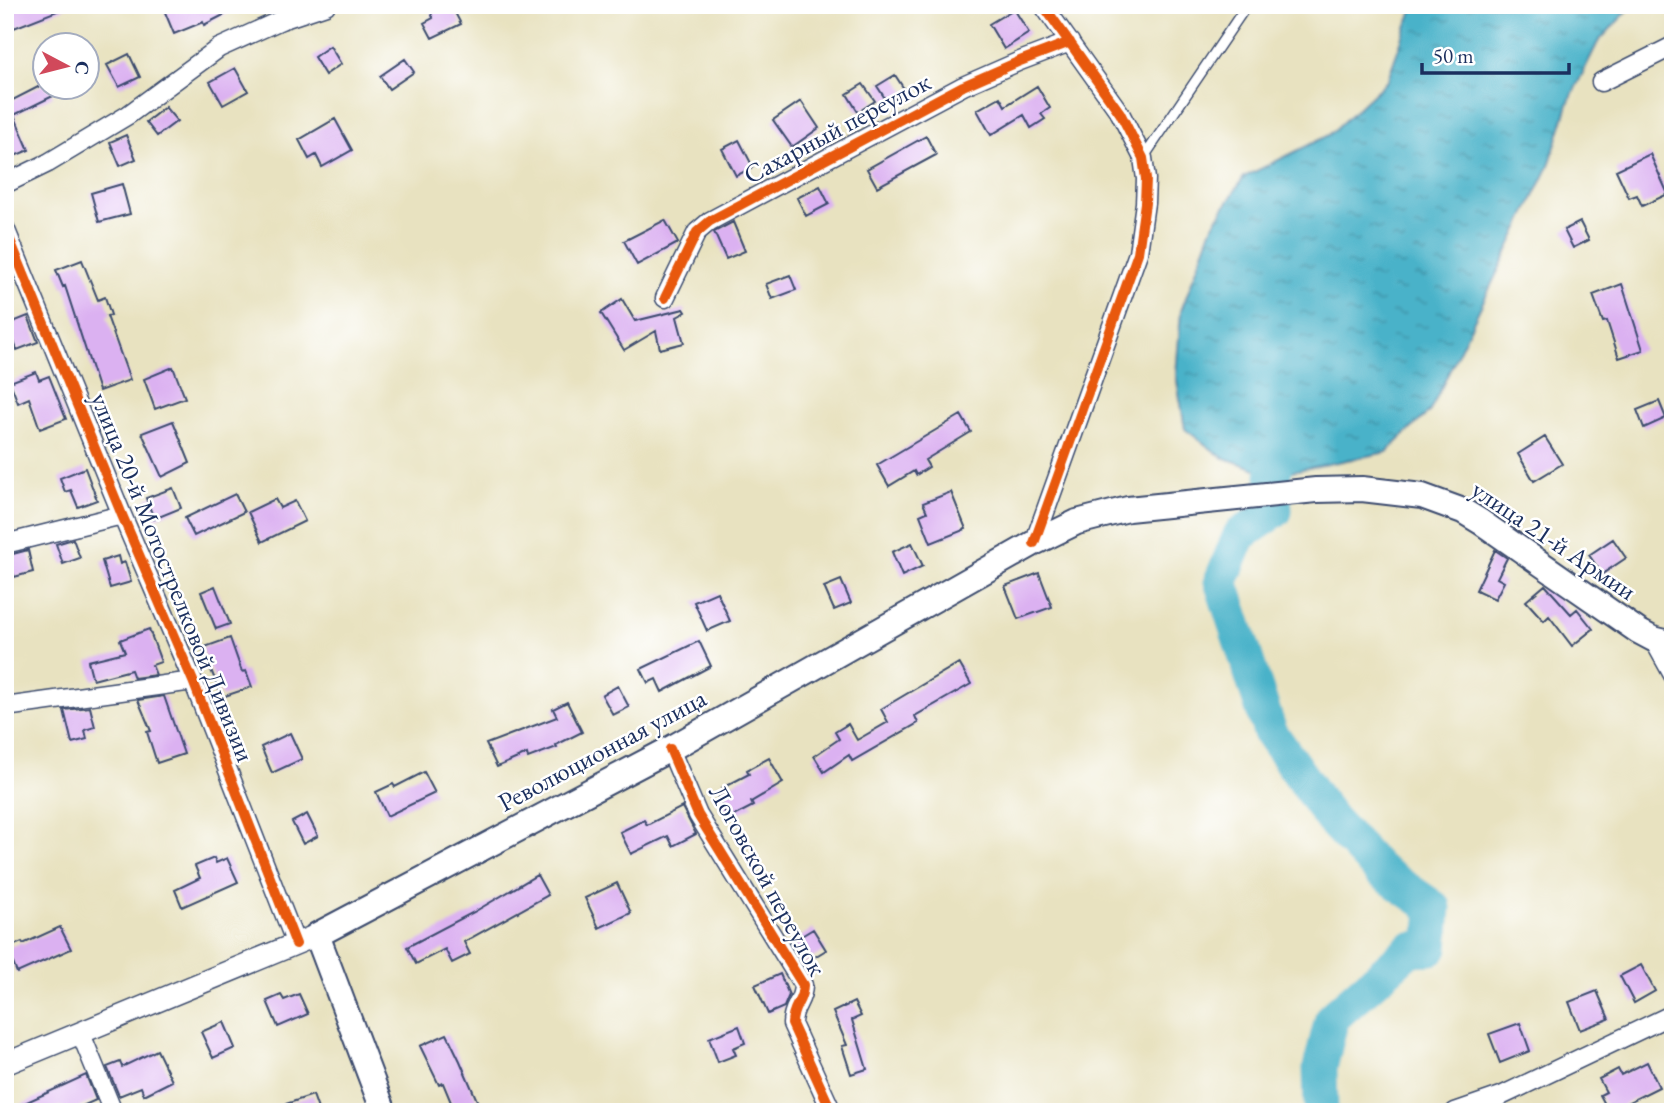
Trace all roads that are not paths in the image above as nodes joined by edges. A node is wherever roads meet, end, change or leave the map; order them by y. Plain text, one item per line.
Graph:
1 (326, 5) edge
2 (1043, 5) edge
3 (1247, 5) edge
4 (1070, 42) junction
5 (1673, 46) edge
6 (1601, 82) dead end
7 (1143, 158) junction
8 (5, 184) edge
9 (5, 228) edge
10 (665, 298) dead end
11 (1223, 498) joint
12 (122, 515) junction
13 (1034, 543) junction
14 (5, 544) edge
15 (1663, 642) edge
16 (1673, 675) edge
17 (193, 681) junction
18 (5, 707) edge
19 (670, 749) junction
20 (307, 939) junction
21 (1673, 1014) edge
22 (81, 1034) junction
23 (5, 1064) edge
24 (113, 1112) edge
25 (384, 1112) edge
26 (832, 1112) edge
27 (1455, 1112) edge

1 - 8 street
2 - 4 street
3 - 7 lane
4 - 7 street
4 - 10 street, Сахарный переулок
5 - 6 street
7 - 13 street
9 - 12 street, улица 20-й Мотострелковой Дивизии
11 - 13 main road, Революционная улица
11 - 15 main road, улица 21-й Армии
12 - 14 street
12 - 17 street, улица 20-й Мотострелковой Дивизии
13 - 19 main road, Революционная улица
15 - 16 street
17 - 18 street
17 - 20 street, улица 20-й Мотострелковой Дивизии
19 - 20 main road, Революционная улица
19 - 26 street, Логовской переулок
20 - 22 street, Революционная улица
20 - 25 main road, улица 20-й Мотострелковой Дивизии
21 - 27 street
22 - 23 street, Революционная улица
22 - 24 street

